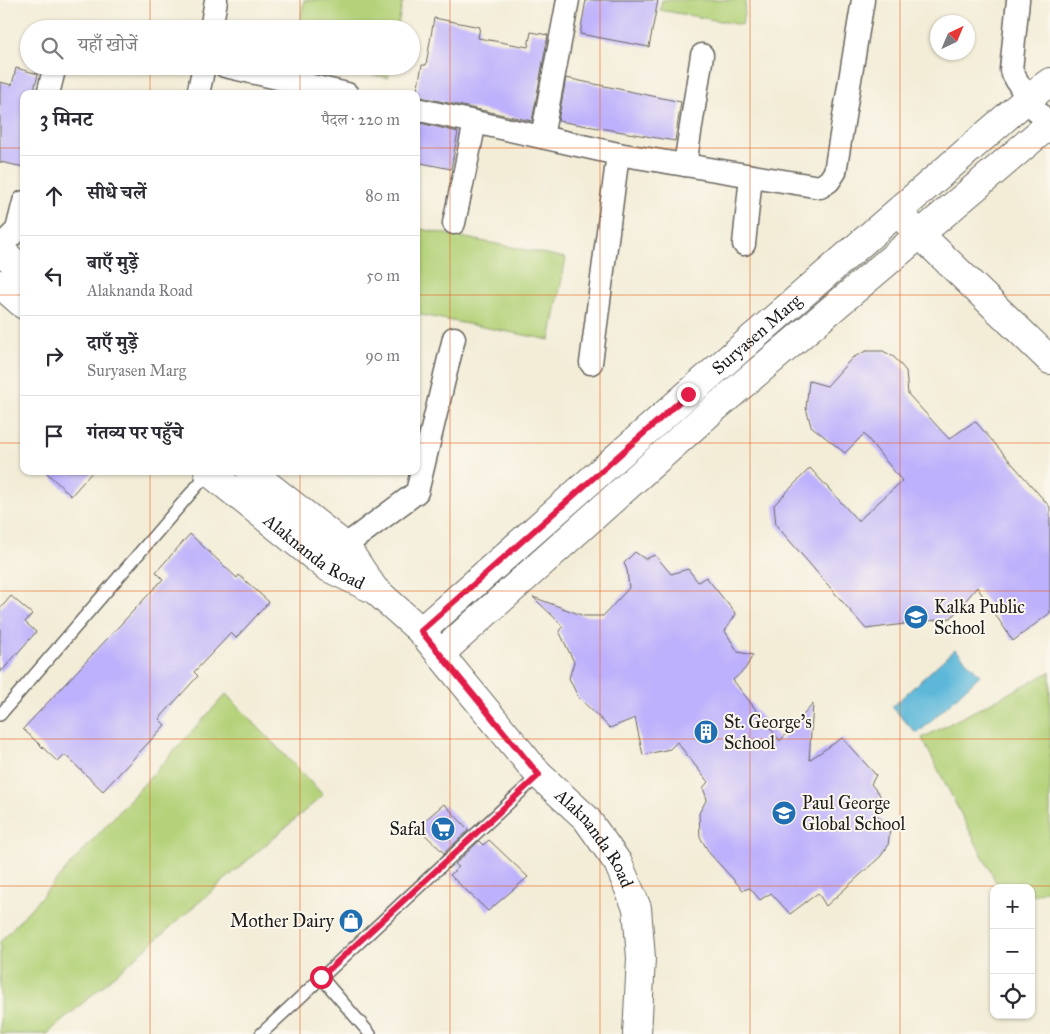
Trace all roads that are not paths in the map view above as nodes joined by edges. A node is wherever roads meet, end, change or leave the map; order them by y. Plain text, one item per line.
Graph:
1 (216, 0) edge
2 (568, 0) edge
3 (863, 0) edge
4 (1018, 0) edge
5 (213, 20) edge
6 (702, 55) dead end
7 (53, 75) edge
8 (202, 75) edge
9 (264, 75) edge
10 (1050, 82) edge
11 (49, 90) edge
12 (199, 90) edge
13 (328, 90) edge
14 (1027, 99) junction
15 (420, 110) edge
16 (475, 122) junction
17 (1049, 124) edge
18 (542, 137) junction
19 (618, 154) junction
20 (684, 165) junction
21 (752, 176) junction
22 (897, 212) junction
23 (20, 218) edge
24 (454, 223) dead end
25 (920, 234) junction
26 (744, 244) dead end
27 (0, 248) edge
28 (20, 267) edge
29 (0, 284) edge
30 (20, 302) edge
31 (454, 338) dead end
32 (1050, 360) edge
33 (590, 362) dead end
34 (205, 475) edge
35 (212, 475) edge
36 (255, 475) edge
37 (346, 547) junction
38 (327, 567) junction
39 (375, 590) junction
40 (421, 631) junction
41 (440, 654) junction
42 (0, 715) edge
43 (539, 775) junction
44 (321, 977) junction
45 (261, 1034) edge
46 (370, 1034) edge
47 (637, 1034) edge

1 - 5 street
2 - 18 street
3 - 21 street
4 - 14 street
6 - 20 street
7 - 11 street
8 - 12 street
9 - 13 street
10 - 14 street, Suryasen Marg
14 - 17 street
14 - 22 street, Suryasen Marg
15 - 16 street
16 - 18 street
16 - 24 street
17 - 25 street, Suryasen Marg
18 - 19 street
19 - 20 street
19 - 33 street
20 - 21 street
21 - 26 street
22 - 25 street
22 - 40 street, Suryasen Marg
23 - 27 street
25 - 32 street
25 - 41 street, Suryasen Marg
27 - 28 street
29 - 30 street
31 - 37 street
34 - 42 lane
35 - 38 street, Alaknanda Road
36 - 37 street
37 - 38 street
37 - 39 street
38 - 39 street, Alaknanda Road
39 - 40 street, Alaknanda Road
40 - 41 street, Alaknanda Road
41 - 43 street, Alaknanda Road
43 - 44 lane
43 - 47 street, Alaknanda Road
44 - 45 lane
44 - 46 lane

